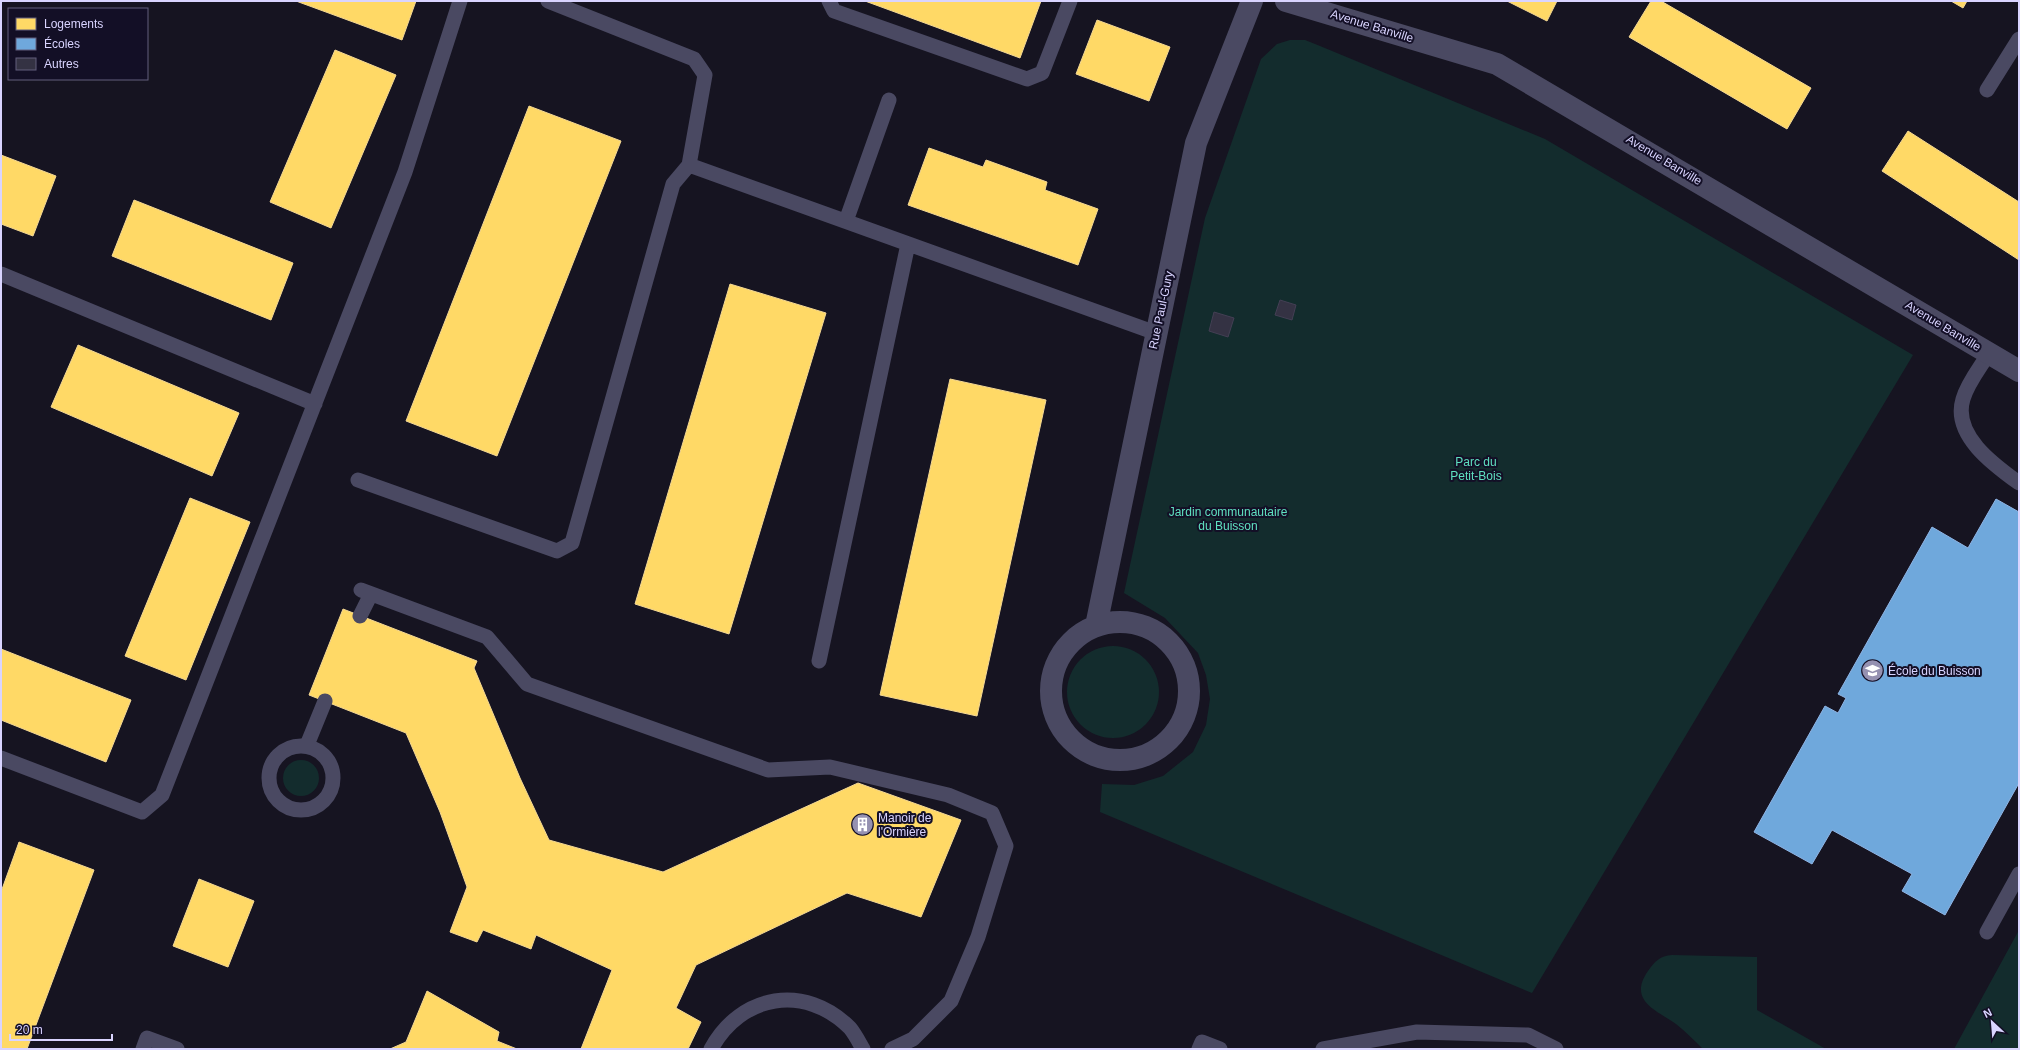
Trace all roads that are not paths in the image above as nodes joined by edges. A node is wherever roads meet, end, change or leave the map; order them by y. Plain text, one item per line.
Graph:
1 (460, 1) edge
2 (548, 1) edge
3 (829, 1) edge
4 (1070, 1) edge
5 (1252, 1) edge
6 (1286, 1) edge
7 (2019, 39) edge
8 (1987, 90) dead end
9 (889, 100) dead end
10 (689, 165) junction
11 (846, 221) junction
12 (908, 244) junction
13 (1, 274) edge
14 (1156, 333) junction
15 (1989, 353) junction
16 (2019, 371) edge
17 (315, 404) junction
18 (358, 480) dead end
19 (2019, 483) edge
20 (360, 616) dead end
21 (1096, 626) junction
22 (819, 661) dead end
23 (325, 701) dead end
24 (307, 745) junction
25 (1, 758) edge
26 (2019, 874) edge
27 (1987, 932) dead end
28 (143, 1049) edge
29 (177, 1049) edge
30 (711, 1049) edge
31 (863, 1049) edge
32 (892, 1049) edge
33 (1199, 1049) edge
34 (1220, 1049) edge
35 (1323, 1049) edge
36 (1556, 1049) edge

1 - 17 lane
2 - 10 lane
3 - 4 lane
5 - 14 street, Rue Paul-Gury
6 - 15 street, Avenue Banville
7 - 8 lane
9 - 11 lane
10 - 11 lane
10 - 18 lane
11 - 12 lane
12 - 14 lane
12 - 22 lane
13 - 17 lane
14 - 21 street, Rue Paul-Gury
15 - 16 street, Avenue Banville
15 - 19 lane
17 - 25 lane
20 - 32 lane
21 - 21 street
23 - 24 lane
24 - 24 lane
26 - 27 lane
28 - 29 lane
30 - 31 lane
33 - 34 lane
35 - 36 lane

